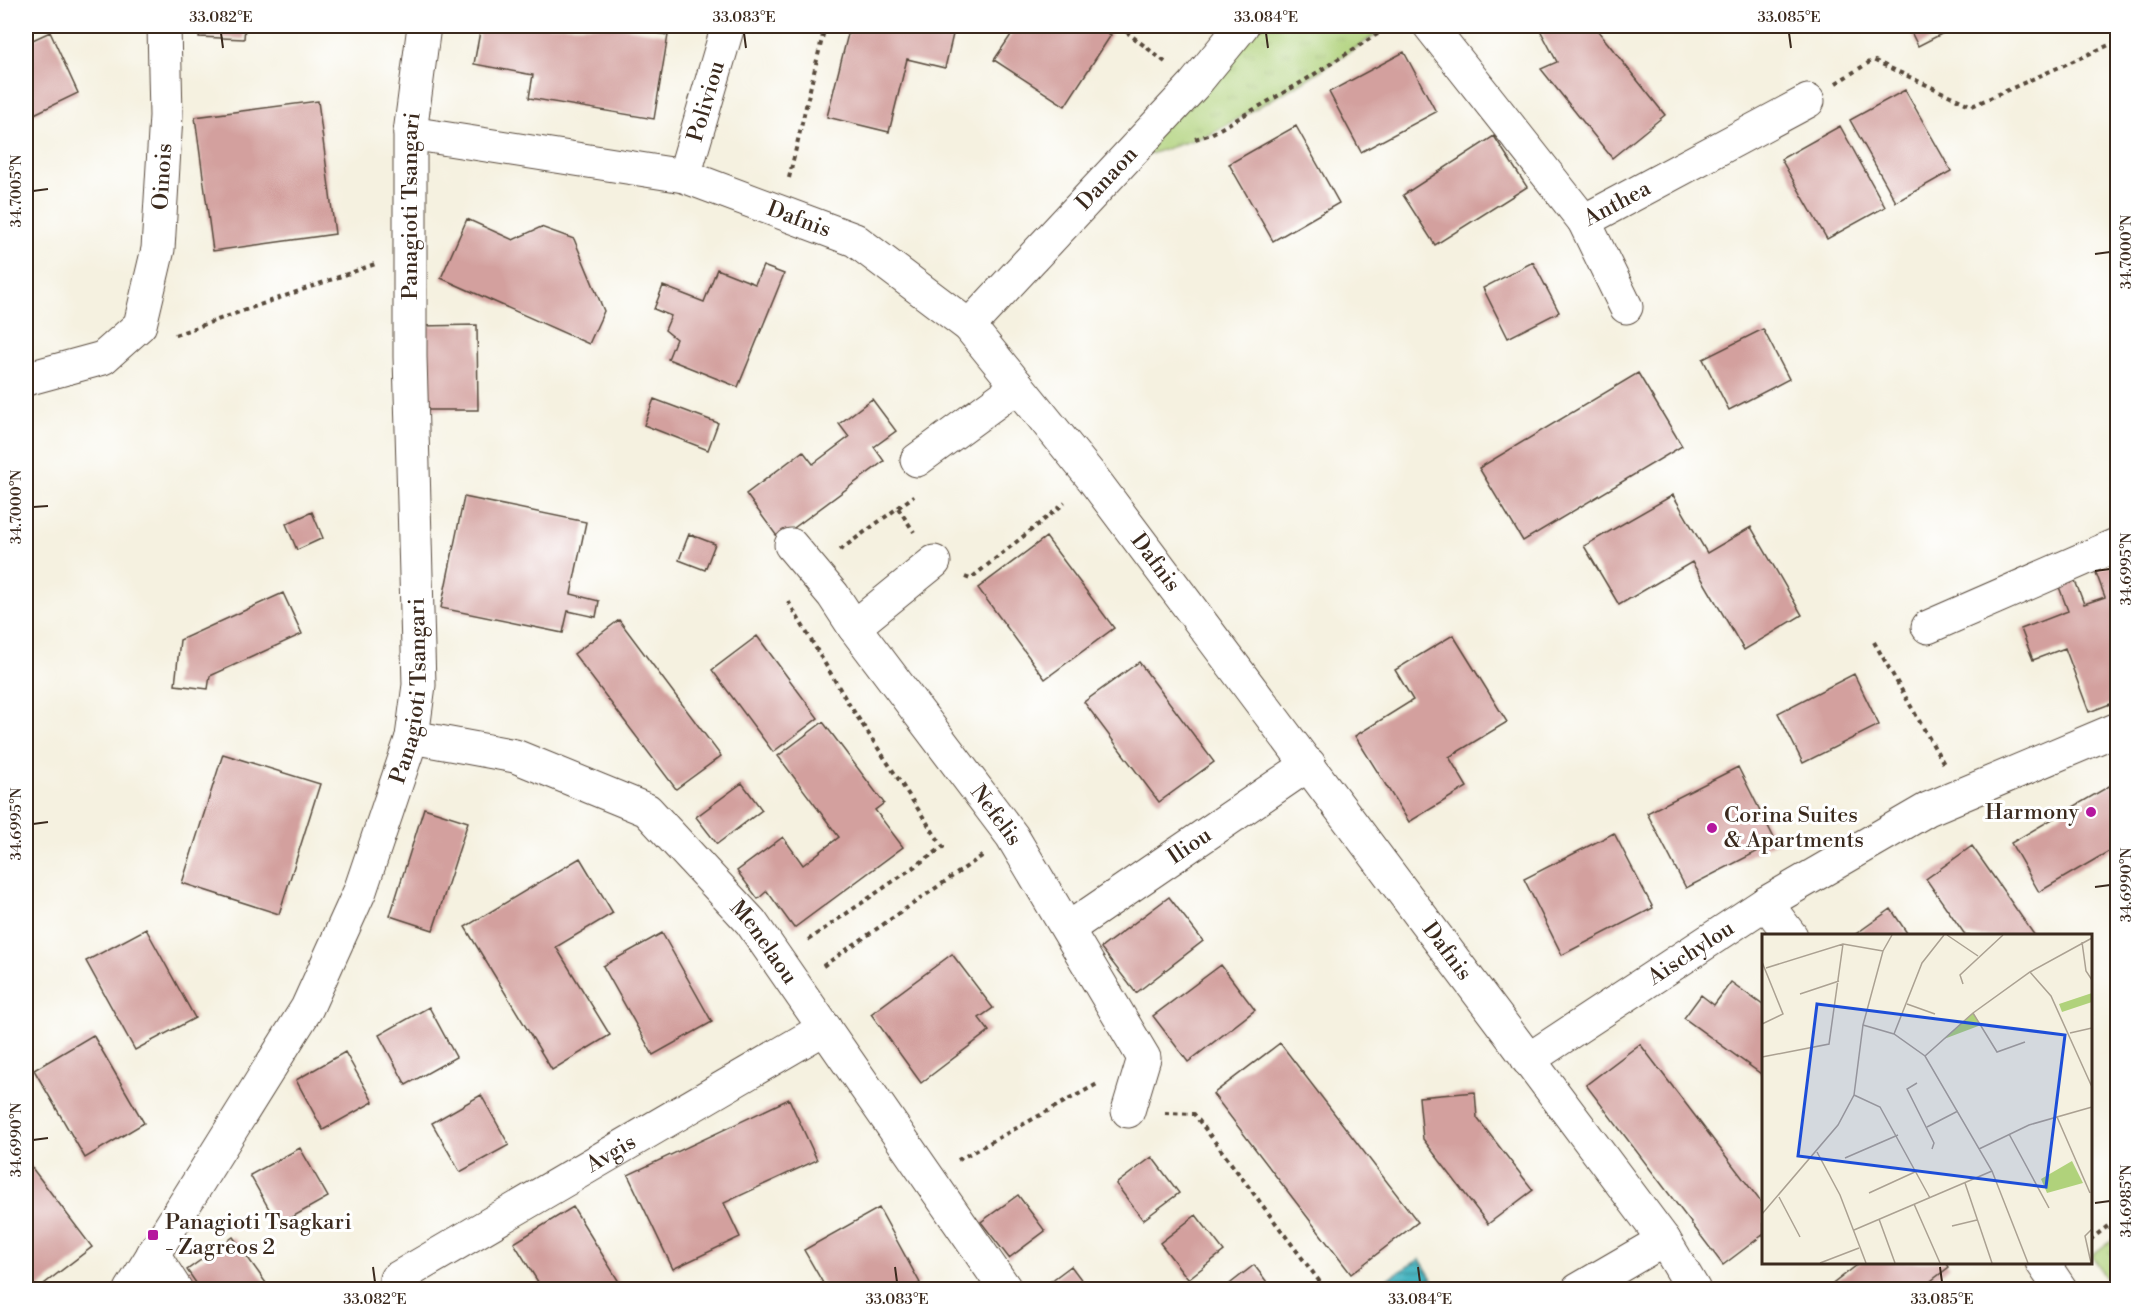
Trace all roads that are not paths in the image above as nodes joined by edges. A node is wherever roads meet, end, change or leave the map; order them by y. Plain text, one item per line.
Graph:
1 (164, 26) edge
2 (424, 26) edge
3 (728, 26) edge
4 (1242, 26) edge
5 (1430, 26) edge
6 (1808, 101) road end
7 (410, 133) junction
8 (684, 176) junction
9 (1584, 221) junction
10 (1626, 307) dead end
11 (969, 326) junction
12 (26, 379) edge
13 (1018, 386) junction
14 (918, 460) dead end
15 (2118, 544) edge
16 (791, 545) dead end
17 (934, 562) road end
18 (854, 627) junction
19 (1928, 627) dead end
20 (2118, 729) edge
21 (412, 737) junction
22 (1309, 764) junction
23 (1766, 903) junction
24 (1069, 928) junction
25 (1789, 934) edge
26 (825, 1028) junction
27 (1528, 1060) junction
28 (1128, 1111) road end
29 (1664, 1240) junction
30 (153, 1254) junction
31 (2043, 1264) edge
32 (396, 1279) dead end
33 (131, 1290) edge
34 (176, 1290) edge
35 (1006, 1290) edge
36 (1578, 1290) edge
37 (1695, 1290) edge
38 (2061, 1290) edge

1 - 12 street, Oinois
2 - 7 street, Panagioti Tsangari
3 - 8 street, Poliviou
4 - 11 street, Danaon
5 - 9 street, Anthea
6 - 9 street, Anthea
7 - 8 street, Dafnis
7 - 21 street, Panagioti Tsangari
8 - 11 street, Dafnis
9 - 10 street
11 - 13 street, Dafnis
13 - 14 street
13 - 22 street, Dafnis
15 - 19 street
16 - 18 street, Nefelis
17 - 18 street
18 - 24 street, Nefelis
20 - 23 street, Aischylou
21 - 26 street, Menelaou
21 - 30 street, Panagioti Tsangari
22 - 24 street, Iliou
22 - 27 street, Dafnis
23 - 25 street
23 - 27 street, Aischylou
24 - 28 street, Nefelis
26 - 32 street, Avgis
26 - 35 street, Menelaou
27 - 29 street, Dafnis
29 - 36 street
29 - 37 street, Dafnis
30 - 33 street, Panagioti Tsangari
30 - 34 street
31 - 38 street

